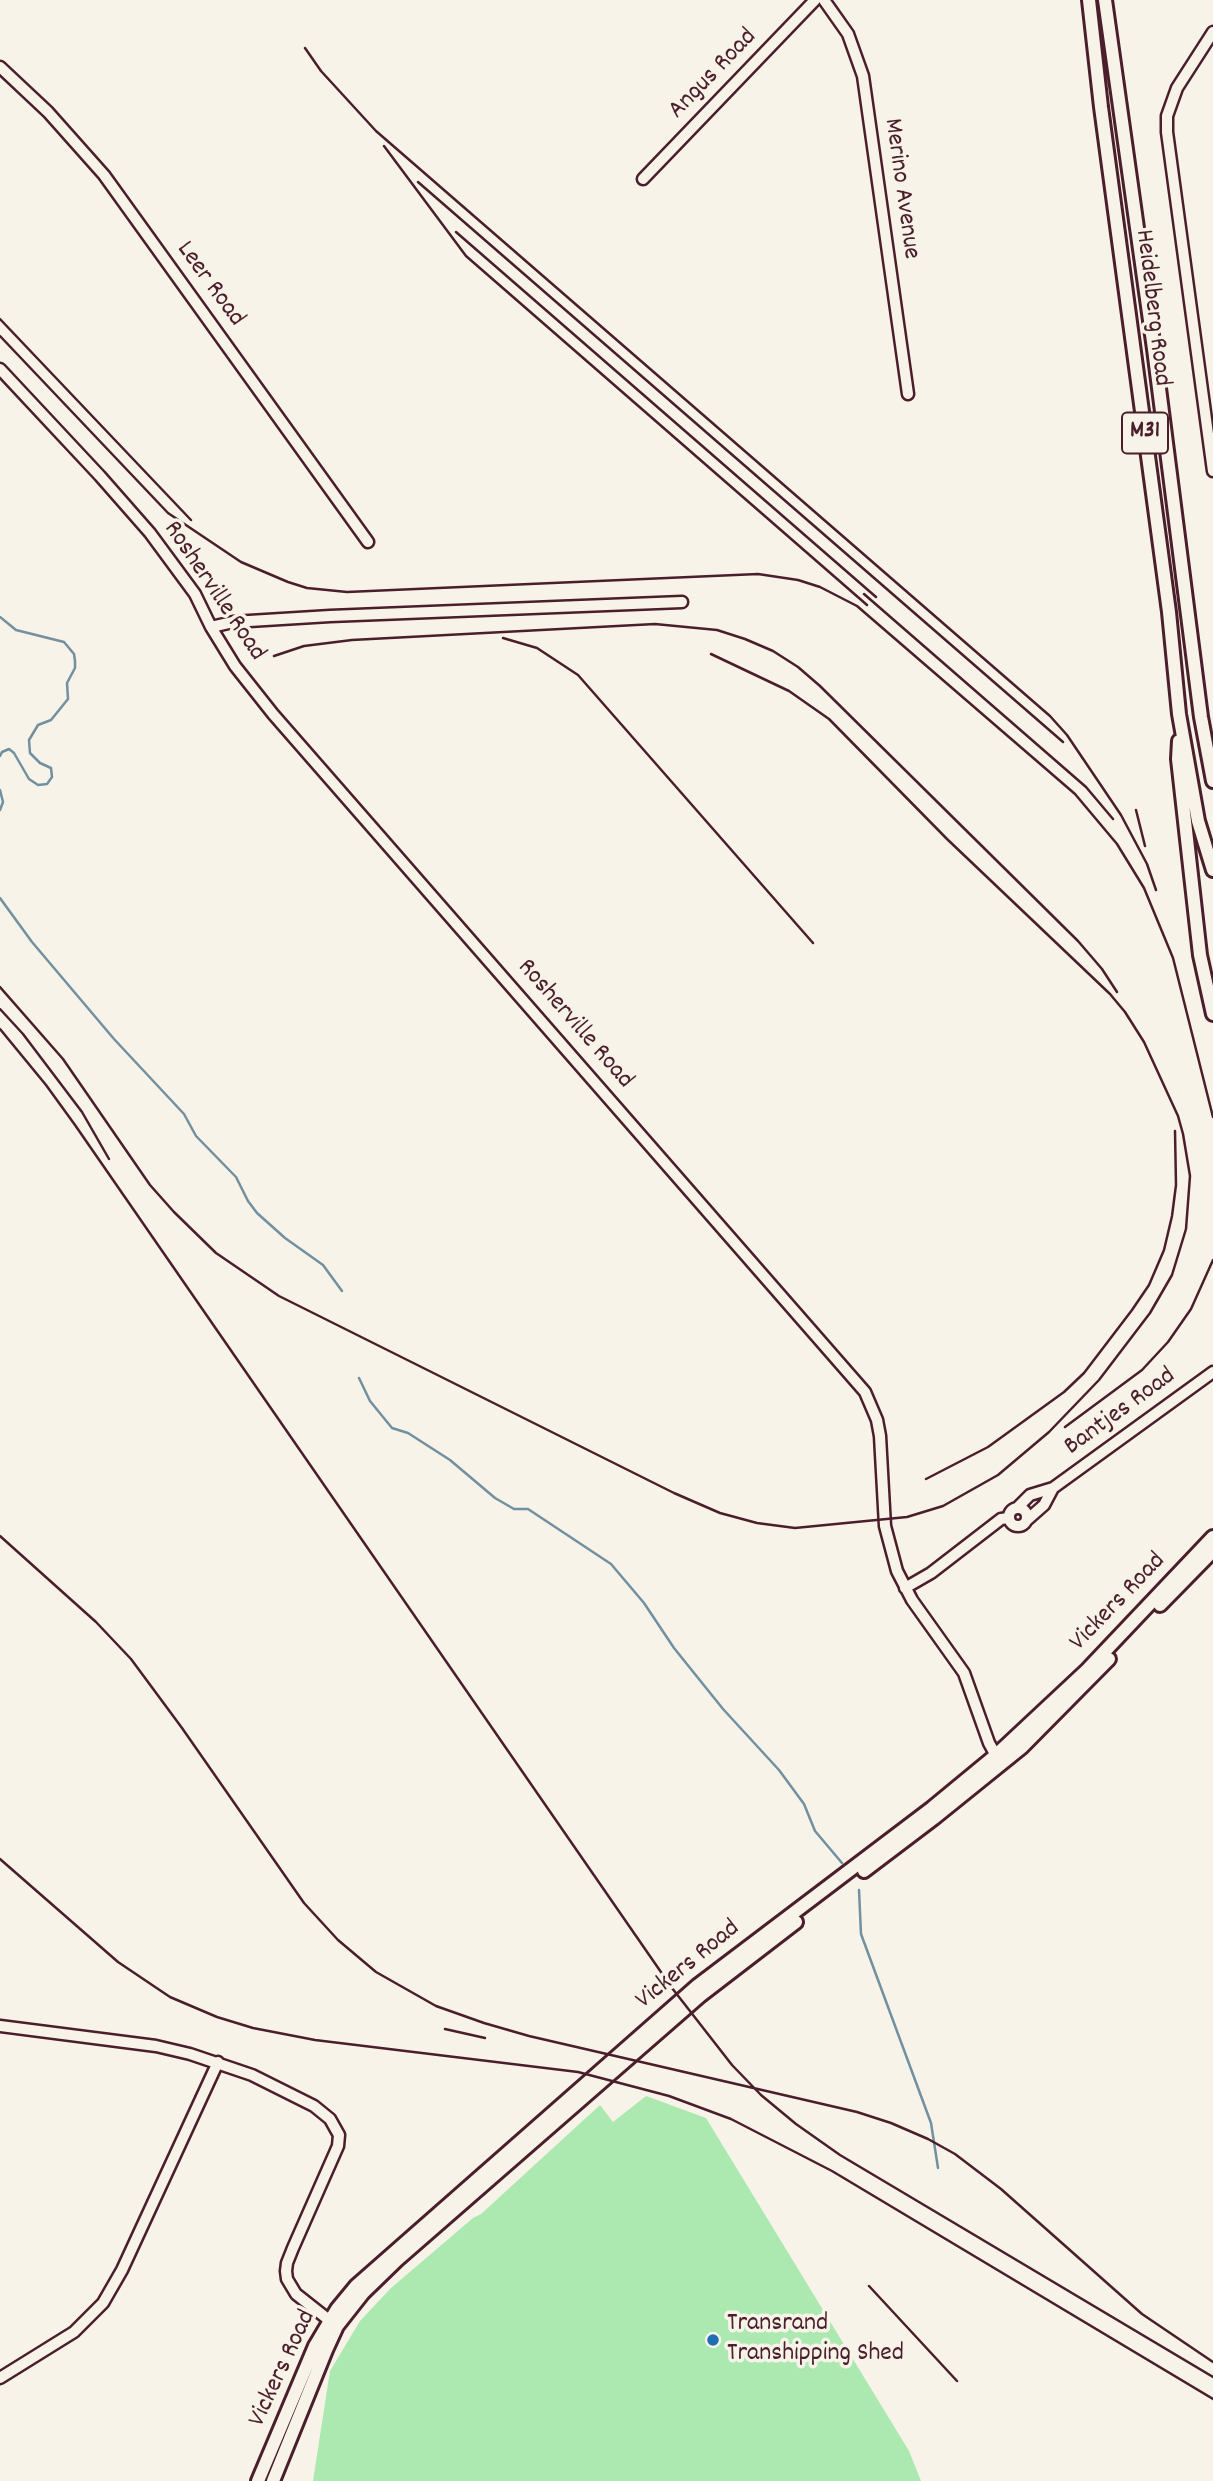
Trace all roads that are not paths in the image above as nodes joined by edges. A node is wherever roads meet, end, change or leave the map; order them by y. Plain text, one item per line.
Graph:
1 (816, 0) edge
2 (824, 0) edge
3 (1088, 0) edge
4 (1105, 0) edge
5 (1213, 32) edge
6 (0, 67) edge
7 (643, 179) dead end
8 (0, 369) edge
9 (908, 394) dead end
10 (1213, 471) edge
11 (368, 541) dead end
12 (682, 602) dead end
13 (211, 627) junction
14 (1179, 714) junction
15 (1213, 781) edge
16 (1213, 870) edge
17 (1213, 1014) edge
18 (1213, 1372) edge
19 (1053, 1488) junction
20 (1017, 1508) junction
21 (1009, 1518) junction
22 (1027, 1520) junction
23 (1213, 1537) edge
24 (1213, 1551) edge
25 (905, 1588) junction
26 (998, 1760) junction
27 (0, 2026) edge
28 (218, 2063) junction
29 (333, 2323) junction
30 (0, 2378) edge
31 (258, 2481) edge
32 (273, 2481) edge

1 - 7 street, Angus Road
2 - 9 street, Merino Avenue
3 - 14 main road, Heidelberg Road / M31
4 - 15 main road, Heidelberg Road / M31
5 - 10 street
6 - 11 street, Leer Road
8 - 13 street, Rosherville Road
12 - 13 street
13 - 25 street, Rosherville Road
14 - 16 main road, Heidelberg Road / M31
14 - 17 main road
18 - 19 street, Bantjes Road
19 - 20 street, Bantjes Road
19 - 22 street, Bantjes Road
20 - 21 street
20 - 22 street
21 - 22 street
21 - 25 street
23 - 26 main road, Vickers Road
24 - 26 main road, Vickers Road
25 - 26 street, Rosherville Road
26 - 29 main road, Vickers Road
27 - 28 street
28 - 29 street
28 - 30 street
29 - 31 main road, Vickers Road
29 - 32 main road, Vickers Road

